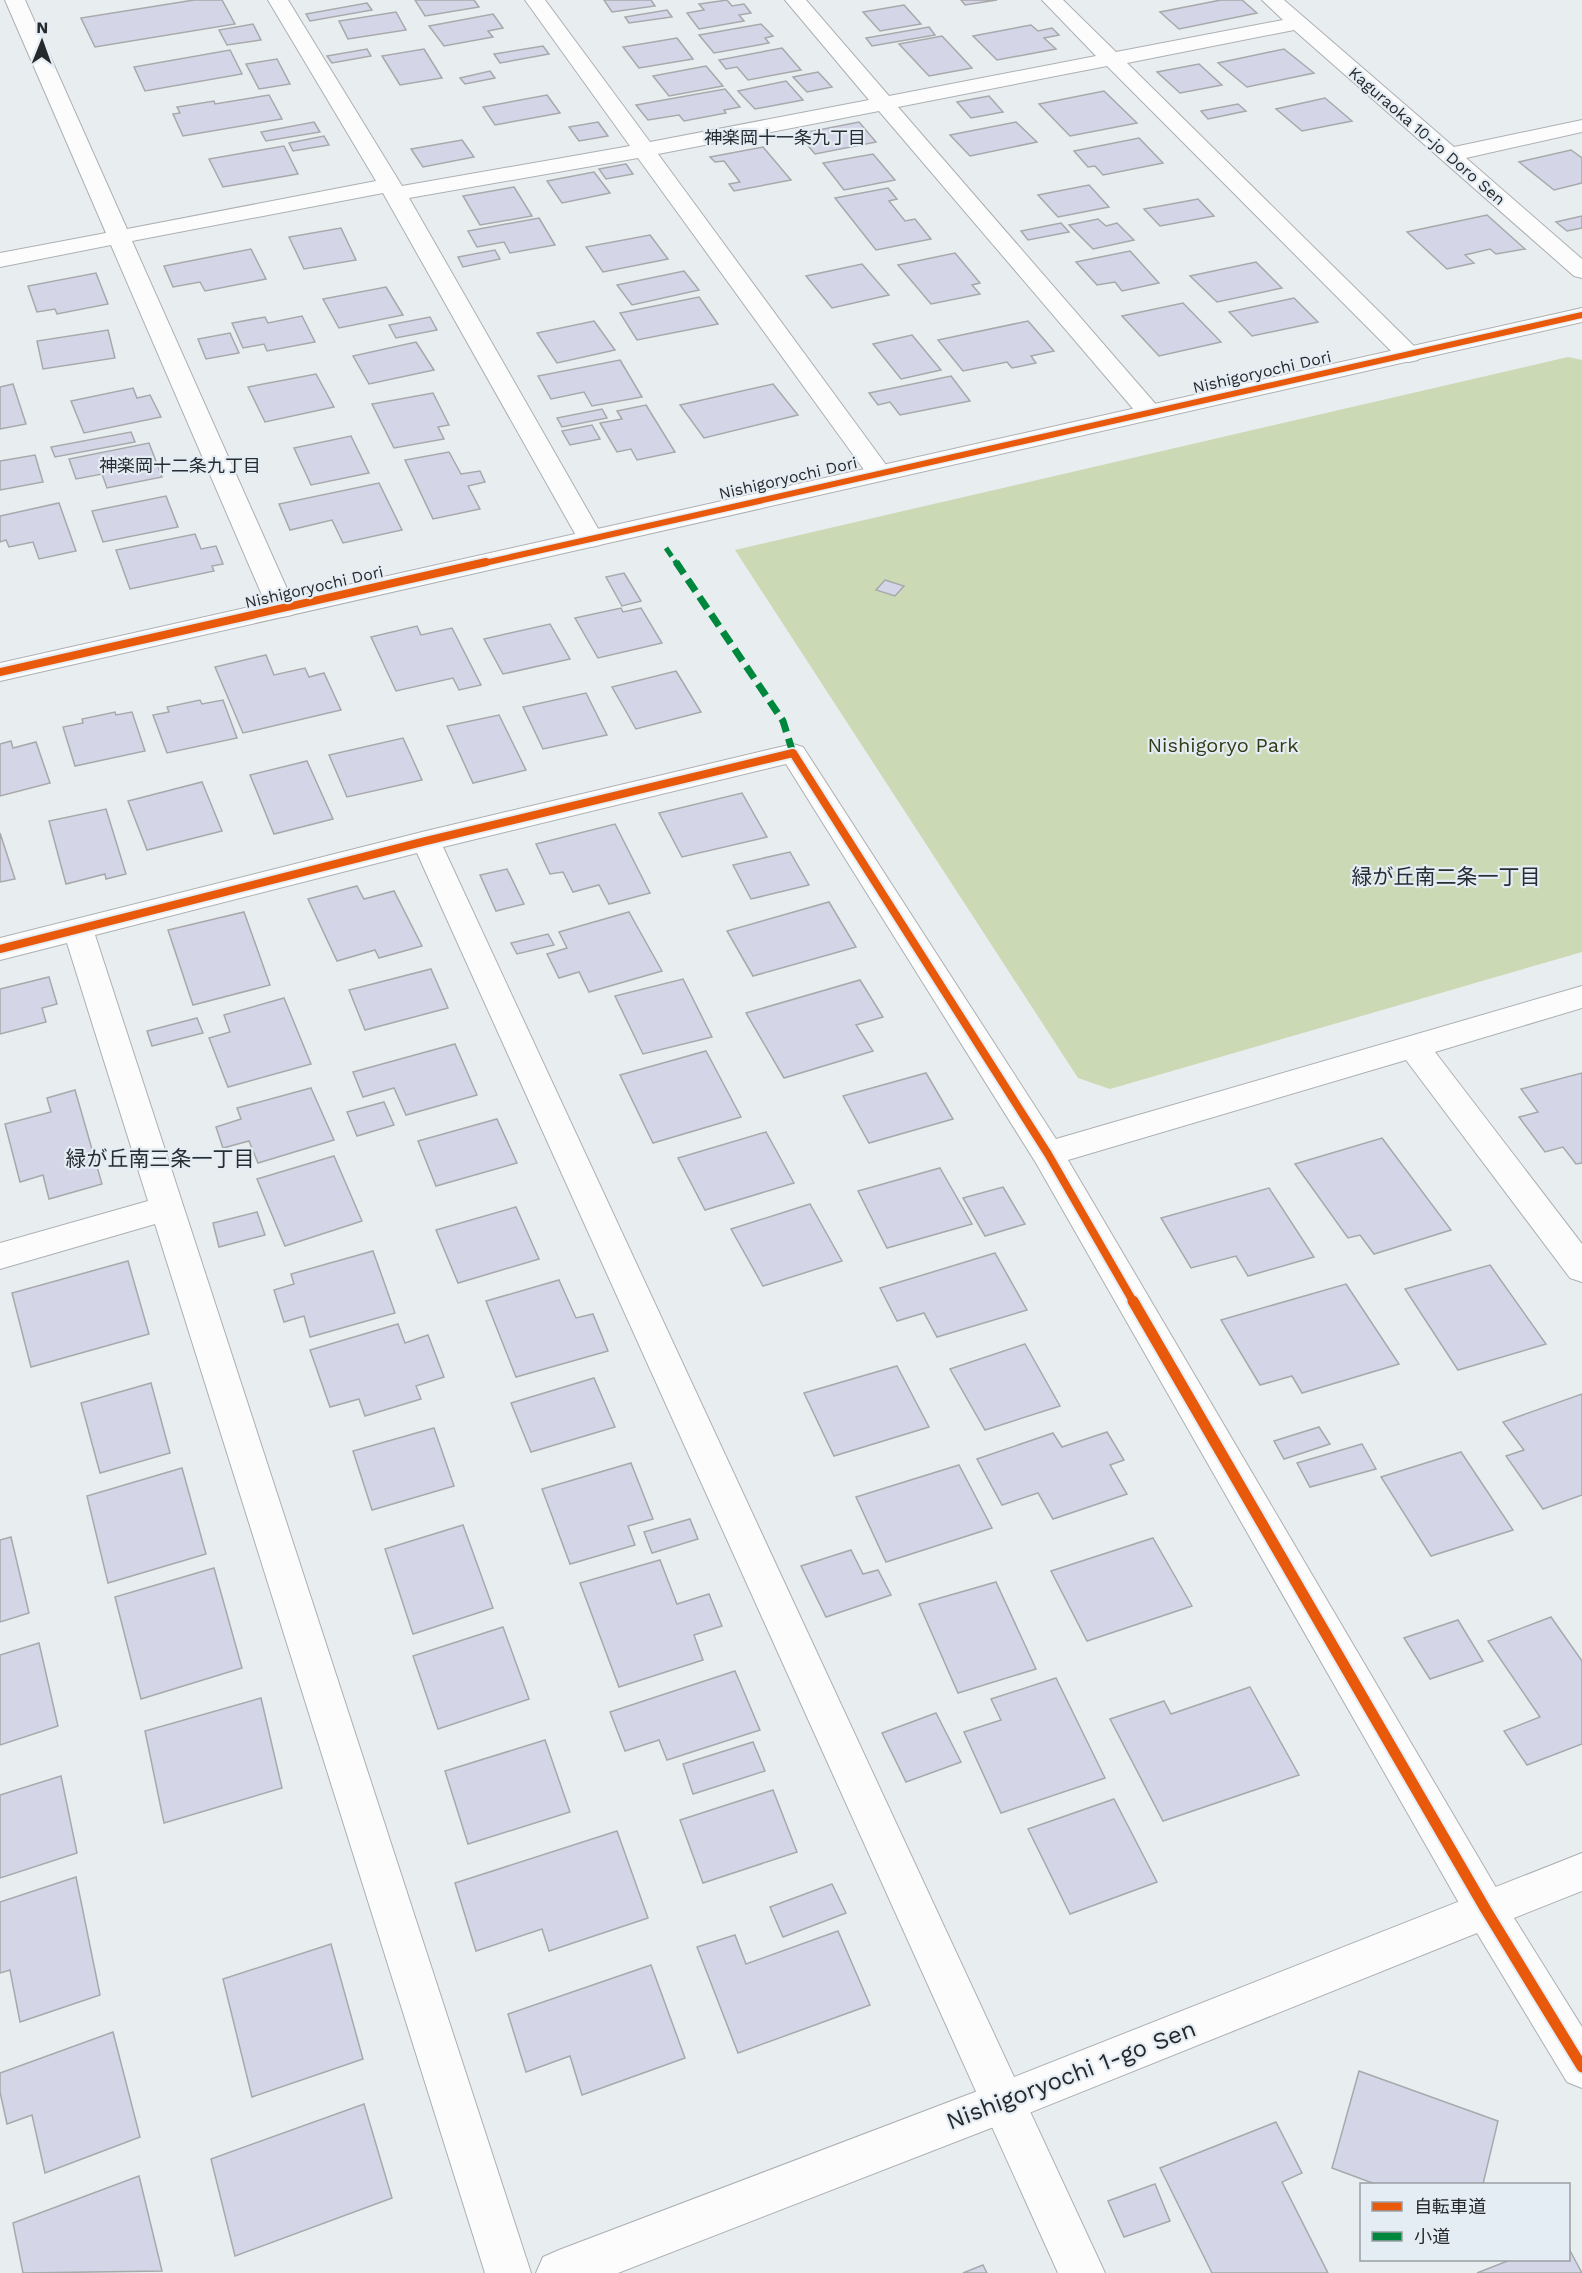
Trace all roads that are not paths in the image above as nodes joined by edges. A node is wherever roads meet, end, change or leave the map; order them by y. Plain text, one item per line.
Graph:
1 (15, 0) edge
2 (279, 0) edge
3 (535, 0) edge
4 (795, 0) edge
5 (1052, 0) edge
6 (1272, 0) edge
7 (1298, 23) junction
8 (1110, 60) junction
9 (884, 104) junction
10 (1582, 126) edge
11 (644, 150) junction
12 (1449, 155) junction
13 (392, 189) junction
14 (120, 237) junction
15 (0, 260) edge
16 (1582, 271) edge
17 (1582, 315) edge
18 (1408, 355) junction
19 (1150, 413) junction
20 (879, 473) junction
21 (591, 539) junction
22 (282, 609) junction
23 (0, 672) edge
24 (426, 841) junction
25 (78, 930) junction
26 (0, 949) edge
27 (1582, 997) edge
28 (1414, 1047) junction
29 (1048, 1154) junction
30 (166, 1208) junction
31 (0, 1256) edge
32 (1582, 1269) edge
33 (1582, 1872) edge
34 (1486, 1910) junction
35 (1582, 2067) edge
36 (1004, 2102) junction
37 (508, 2273) edge
38 (559, 2273) edge
39 (1082, 2273) edge

1 - 14 street
2 - 13 street
3 - 11 street
4 - 9 street
5 - 8 street
6 - 7 street, Kaguraoka 10-jo Doro Sen
7 - 8 street
7 - 12 street, Kaguraoka 10-jo Doro Sen
8 - 9 street
8 - 18 street
9 - 11 street
9 - 19 street
10 - 12 street
11 - 13 street
11 - 20 street
12 - 16 street, Kaguraoka 10-jo Doro Sen
13 - 14 street
13 - 21 street
14 - 15 street
14 - 22 street
17 - 18 street, Nishigoryochi Dori
18 - 19 street, Nishigoryochi Dori
19 - 20 street, Nishigoryochi Dori
20 - 21 street, Nishigoryochi Dori
21 - 22 street, Nishigoryochi Dori
22 - 23 street, Nishigoryochi Dori
24 - 25 street
24 - 29 street
24 - 36 street
25 - 26 street
25 - 30 street
27 - 28 street
28 - 29 street
28 - 32 street
29 - 34 street
30 - 31 street
30 - 37 street
33 - 34 street, Nishigoryochi 1-go Sen
34 - 35 street
34 - 36 street, Nishigoryochi 1-go Sen
36 - 38 street, Nishigoryochi 1-go Sen
36 - 39 street

